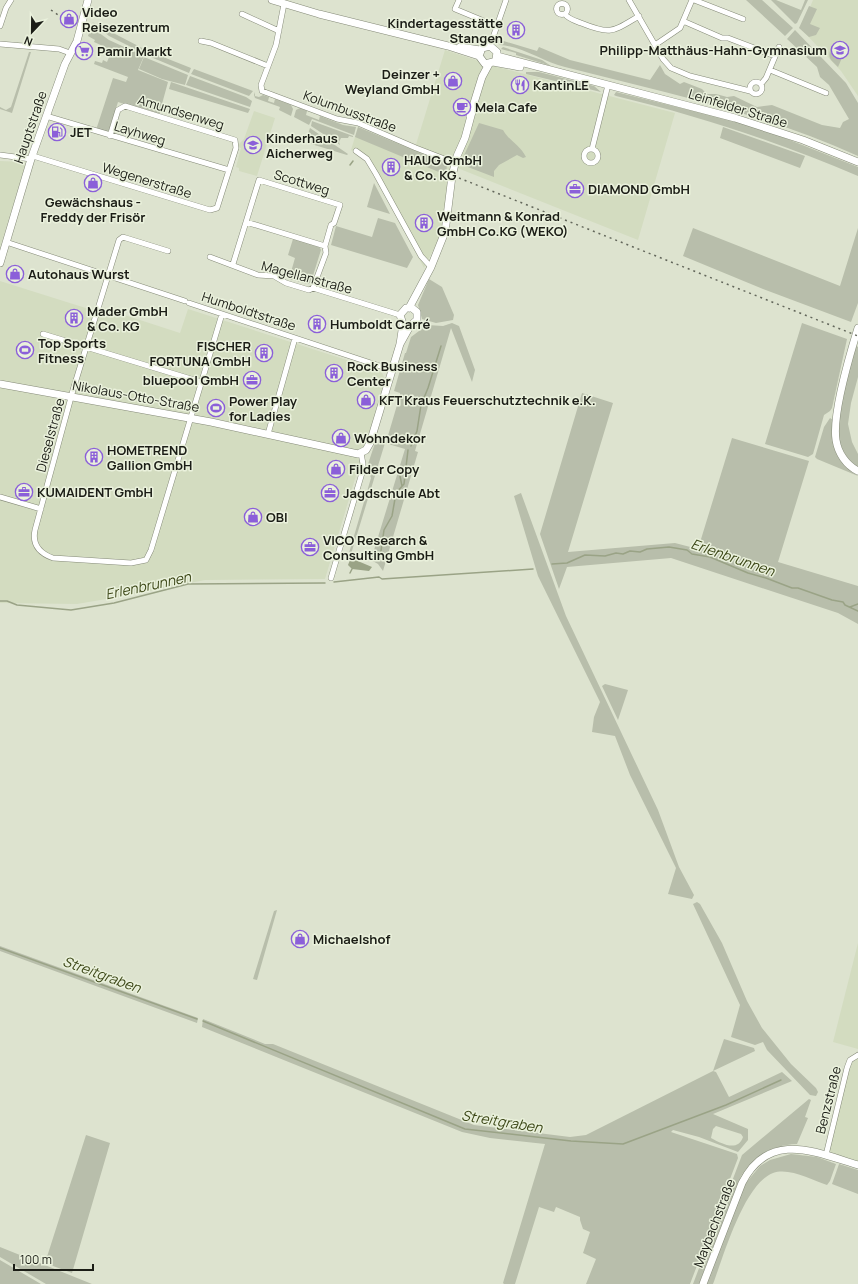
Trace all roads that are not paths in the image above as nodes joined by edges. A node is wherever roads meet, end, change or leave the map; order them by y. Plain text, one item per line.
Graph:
1 (10, 0) edge
2 (88, 0) edge
3 (272, 0) edge
4 (459, 0) edge
5 (505, 0) edge
6 (629, 0) edge
7 (693, 0) edge
8 (284, 4) junction
9 (242, 14) dead end
10 (565, 14) dead end
11 (638, 16) junction
12 (743, 19) dead end
13 (683, 21) junction
14 (0, 26) edge
15 (496, 26) junction
16 (279, 31) junction
17 (201, 41) dead end
18 (0, 44) edge
19 (655, 44) junction
20 (490, 46) junction
21 (779, 47) dead end
22 (70, 53) junction
23 (775, 56) junction
24 (487, 58) junction
25 (268, 66) junction
26 (770, 70) junction
27 (761, 84) junction
28 (608, 85) junction
29 (750, 91) junction
30 (826, 93) dead end
31 (46, 116) junction
32 (110, 136) junction
33 (592, 149) dead end
34 (356, 151) dead end
35 (0, 155) edge
36 (32, 158) junction
37 (858, 162) edge
38 (455, 163) junction
39 (229, 170) junction
40 (246, 222) junction
41 (6, 242) junction
42 (325, 246) junction
43 (168, 251) dead end
44 (210, 257) dead end
45 (0, 263) edge
46 (232, 264) junction
47 (431, 267) junction
48 (108, 276) junction
49 (313, 288) junction
50 (412, 309) junction
51 (222, 314) junction
52 (400, 315) junction
53 (406, 325) junction
54 (858, 328) edge
55 (43, 334) dead end
56 (295, 338) junction
57 (86, 348) junction
58 (392, 370) junction
59 (201, 382) junction
60 (0, 384) edge
61 (72, 397) junction
62 (190, 418) junction
63 (268, 434) junction
64 (361, 453) junction
65 (858, 471) edge
66 (0, 497) edge
67 (41, 509) junction
68 (331, 578) dead end
69 (858, 1055) edge
70 (826, 1155) junction
71 (858, 1165) edge
72 (703, 1284) edge

1 - 14 street
2 - 22 main road, Hauptstraße
3 - 8 main road, Leinfelder Straße
4 - 15 street
5 - 15 street
6 - 11 street
7 - 12 street
7 - 13 street
8 - 16 street
8 - 24 main road, Leinfelder Straße
9 - 16 street
10 - 11 street
11 - 19 street
13 - 19 street
13 - 23 street
15 - 20 street
16 - 25 street
17 - 25 street
18 - 22 street
19 - 29 street
20 - 24 main road
20 - 24 main road, Leinfelder Straße
21 - 23 street
22 - 31 main road, Hauptstraße
23 - 26 street
24 - 28 main road, Leinfelder Straße
24 - 38 main road
25 - 38 street, Kolumbusstraße
26 - 27 street
26 - 30 street
27 - 29 street
27 - 29 street
28 - 33 street
28 - 37 main road, Leinfelder Straße
31 - 32 street, Layhweg
31 - 36 main road, Hauptstraße
32 - 39 street, Layhweg
32 - 39 street, Amundsenweg
34 - 47 street
35 - 36 street
36 - 39 street, Wegenerstraße
36 - 41 main road, Hauptstraße
38 - 47 main road
40 - 42 street
40 - 42 street, Scottweg
40 - 46 street
41 - 45 main road, Hauptstraße
41 - 48 street, Humboldtstraße
42 - 49 street
43 - 48 street, Dieselstraße
44 - 46 street, Magellanstraße
46 - 49 street, Magellanstraße
47 - 50 main road
48 - 51 street, Humboldtstraße
48 - 57 street, Dieselstraße
49 - 52 street, Magellanstraße
50 - 52 main road
50 - 53 main road
51 - 56 street, Humboldtstraße
51 - 59 street
52 - 53 main road
53 - 58 main road
54 - 65 main road
55 - 57 street
56 - 58 street, Humboldtstraße
56 - 63 street
57 - 59 street
57 - 61 street, Dieselstraße
58 - 64 main road
59 - 62 street
60 - 61 main road, Nikolaus-Otto-Straße
61 - 62 main road, Nikolaus-Otto-Straße
61 - 67 street, Dieselstraße
62 - 63 main road, Nikolaus-Otto-Straße
62 - 67 street, Dieselstraße
63 - 64 main road, Nikolaus-Otto-Straße
64 - 68 street
66 - 67 street
69 - 70 street, Benzstraße
70 - 71 main road, Maybachstraße
70 - 72 main road, Maybachstraße

